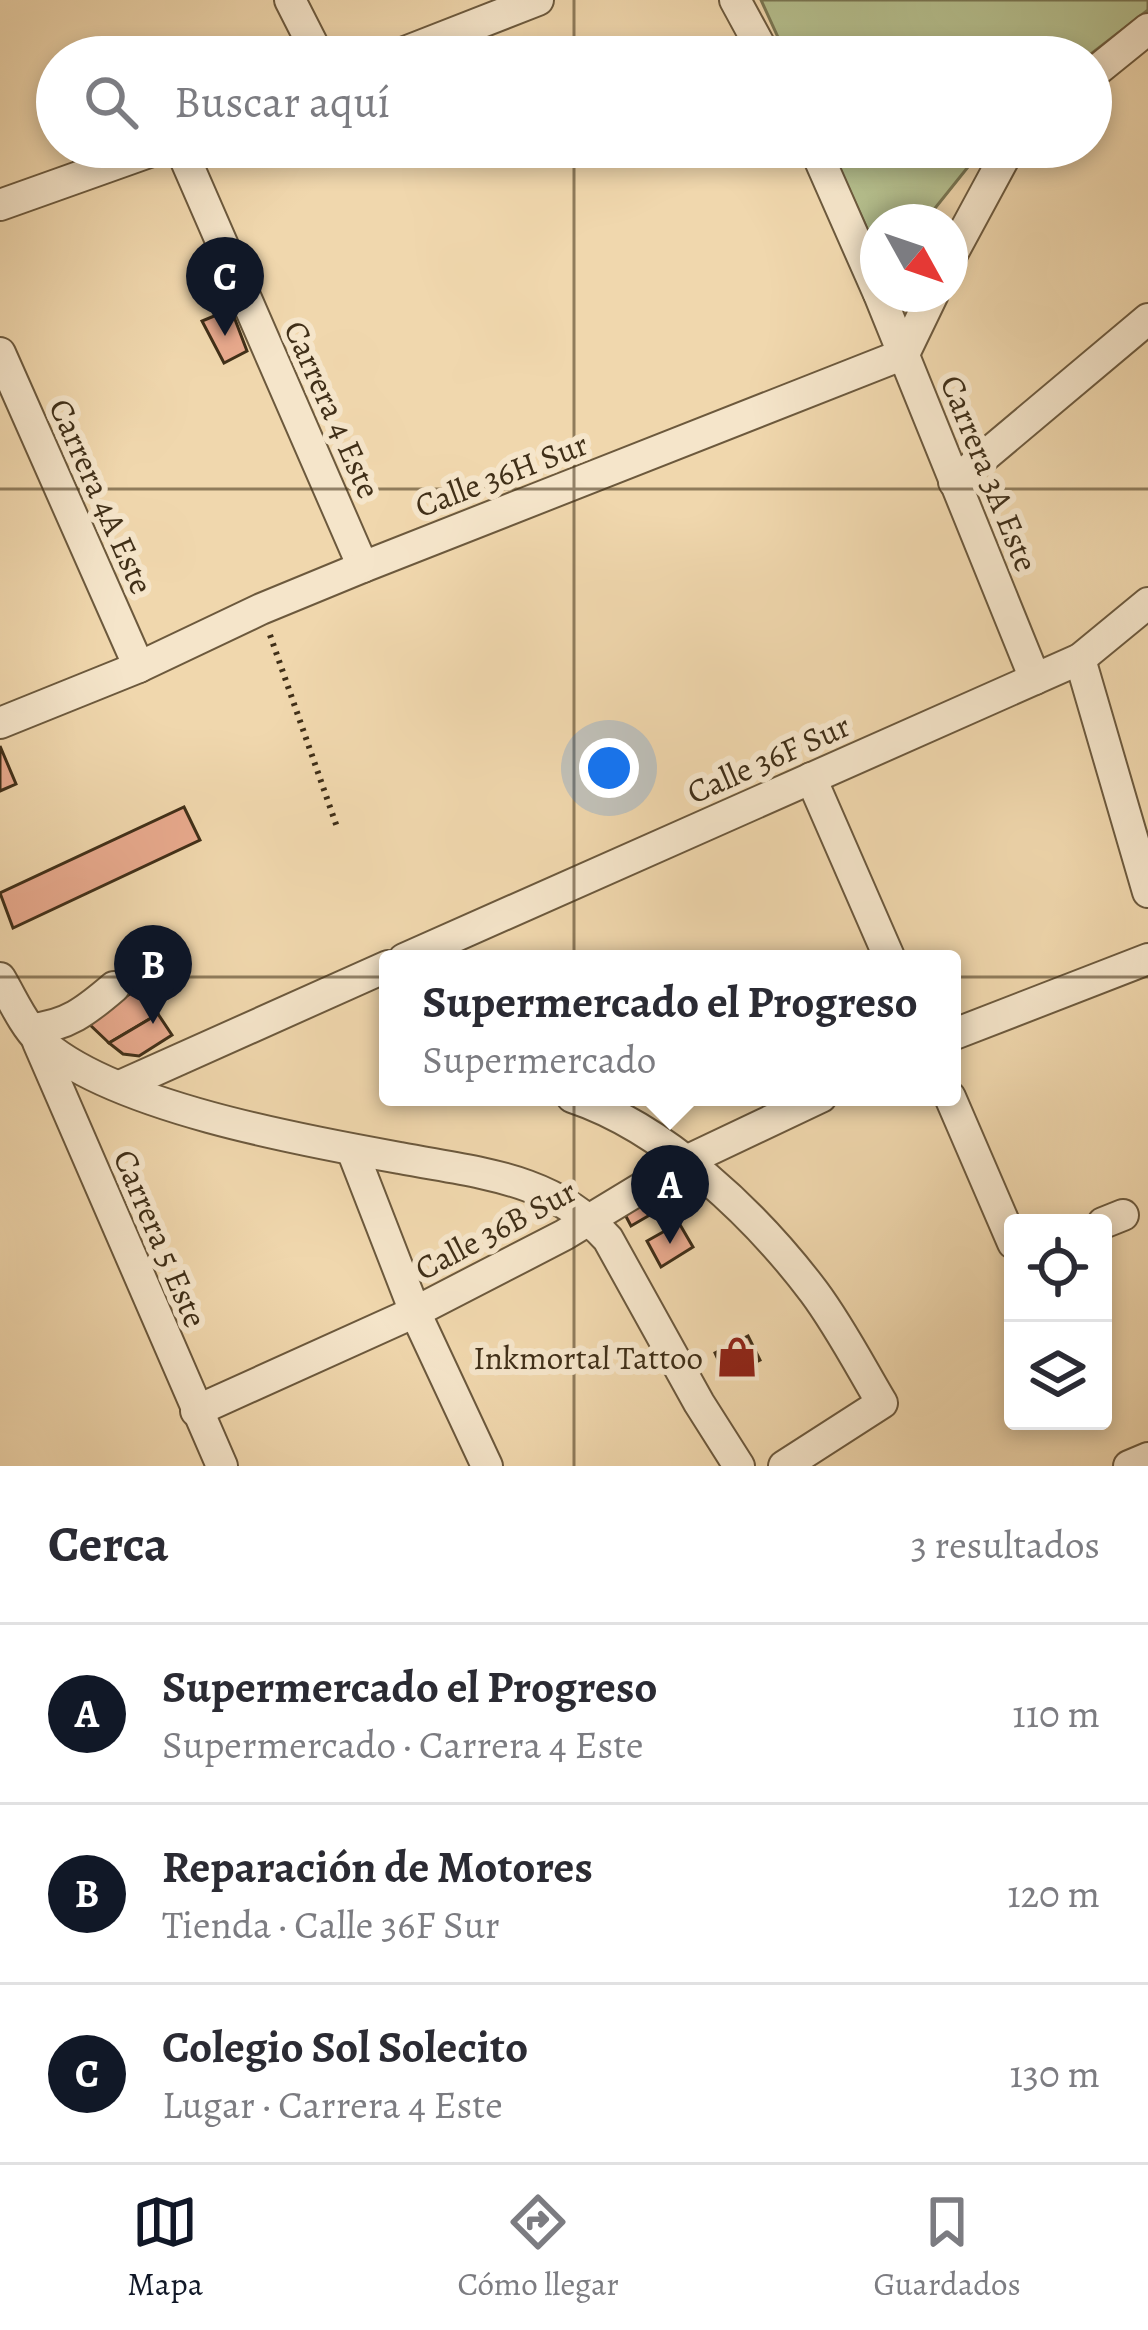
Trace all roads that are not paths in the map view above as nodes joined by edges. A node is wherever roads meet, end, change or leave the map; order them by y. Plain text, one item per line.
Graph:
1 (290, 0) edge
2 (538, 0) edge
3 (735, 0) edge
4 (1148, 29) edge
5 (308, 36) edge
6 (446, 36) edge
7 (755, 36) edge
8 (1112, 58) edge
9 (105, 168) edge
10 (189, 168) edge
11 (823, 168) edge
12 (996, 168) edge
13 (0, 205) edge
14 (968, 222) edge
15 (860, 252) edge
16 (886, 312) edge
17 (924, 312) edge
18 (1148, 320) edge
19 (0, 353) edge
20 (904, 354) junction
21 (954, 482) junction
22 (363, 567) junction
23 (1148, 603) edge
24 (1080, 659) junction
25 (139, 668) junction
26 (1035, 679) junction
27 (0, 723) edge
28 (811, 778) junction
29 (1142, 847) edge
30 (1148, 892) edge
31 (448, 950) edge
32 (886, 950) edge
33 (1148, 959) edge
34 (379, 970) edge
35 (0, 978) edge
36 (114, 987) dead end
37 (961, 1032) edge
38 (33, 1033) junction
39 (120, 1086) junction
40 (594, 1106) edge
41 (802, 1106) edge
42 (954, 1106) edge
43 (352, 1150) junction
44 (686, 1161) junction
45 (591, 1220) junction
46 (1004, 1222) edge
47 (416, 1312) junction
48 (196, 1411) junction
49 (1148, 1458) edge
50 (222, 1466) edge
51 (487, 1466) edge
52 (739, 1466) edge
53 (784, 1466) edge
54 (1129, 1466) edge

1 - 5 street
2 - 6 street
3 - 7 street
4 - 8 street
9 - 13 street
10 - 22 street, Carrera 4 Este
11 - 15 street, Carrera 3A Este
12 - 14 street
16 - 20 street, Carrera 3A Este
17 - 20 street
18 - 21 street
19 - 25 street, Carrera 4A Este
20 - 21 street, Carrera 3A Este
20 - 22 street, Calle 36H Sur
21 - 26 street, Carrera 3A Este
22 - 25 street, Calle 36H Sur
23 - 24 street, Calle 36F Sur
24 - 26 street, Calle 36F Sur
24 - 29 street
25 - 27 street, Calle 36H Sur
26 - 28 street, Calle 36F Sur
28 - 31 street, Calle 36F Sur
28 - 32 street
29 - 30 street
33 - 37 street
34 - 39 street
35 - 38 street
36 - 38 street
38 - 39 street
38 - 48 street, Carrera 5 Este
39 - 43 street
40 - 44 street
41 - 44 street, Calle 36B Sur
42 - 46 street
43 - 45 street
43 - 47 street
44 - 45 street, Calle 36B Sur
44 - 53 street
45 - 47 street, Calle 36B Sur
45 - 52 street
47 - 48 street, Calle 36B Sur
47 - 51 street
48 - 50 street, Carrera 5 Este
49 - 54 street

